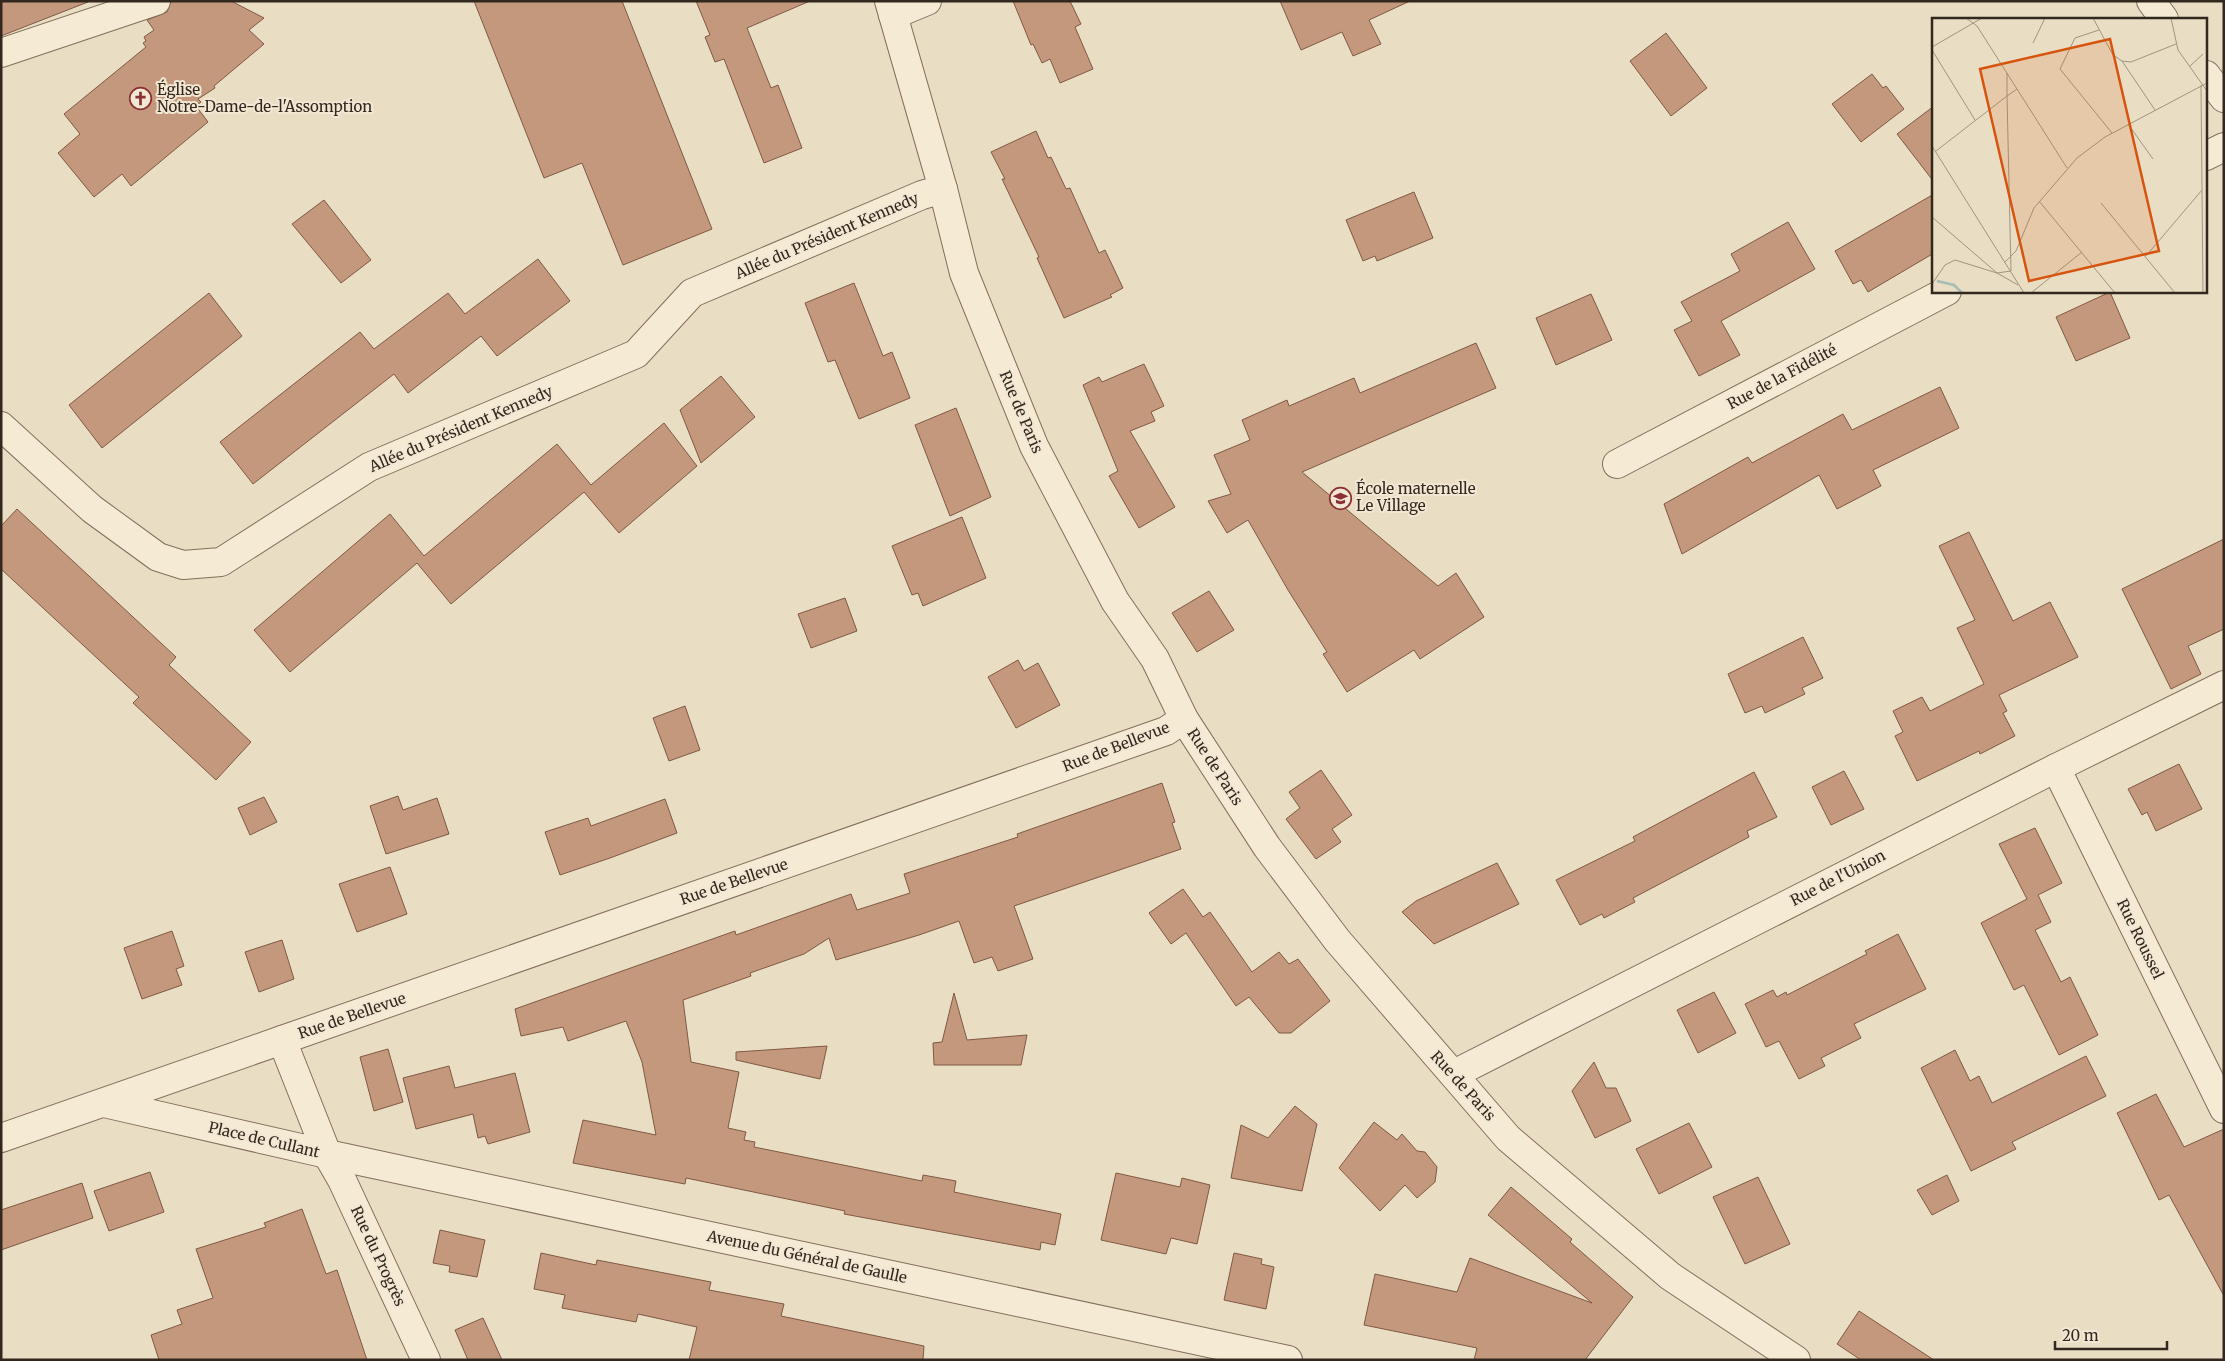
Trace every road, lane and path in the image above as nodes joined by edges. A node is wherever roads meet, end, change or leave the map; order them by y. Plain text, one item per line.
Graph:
1 (156, 1) edge
2 (927, 1) edge
3 (2151, 1) edge
4 (891, 8) edge
5 (2163, 18) edge
6 (1, 53) edge
7 (2208, 78) edge
8 (2224, 98) edge
9 (2224, 147) edge
10 (2208, 155) edge
11 (943, 189) junction
12 (1946, 292) edge
13 (1, 426) edge
14 (1618, 464) dead end
15 (2224, 685) edge
16 (1184, 718) junction
17 (2056, 768) junction
18 (282, 1040) junction
19 (1454, 1074) junction
20 (104, 1103) junction
21 (2224, 1109) edge
22 (1, 1138) edge
23 (326, 1154) junction
24 (426, 1360) edge
25 (1288, 1360) edge
26 (1796, 1360) edge

1 - 6 street
2 - 4 street
3 - 5 street
4 - 11 street, Rue de Paris
7 - 8 street
9 - 10 street
11 - 13 street, Allée du Président Kennedy
11 - 16 street, Rue de Paris
12 - 14 street, Rue de la Fidélité
15 - 17 street, Rue de l'Union
16 - 18 street, Rue de Bellevue
16 - 19 street, Rue de Paris
17 - 19 street, Rue de l'Union
17 - 21 street, Rue Roussel
18 - 20 street
18 - 23 street, Place de Cullant
19 - 26 street, Rue de Paris
20 - 22 street
20 - 23 street, Place de Cullant
23 - 24 street, Rue du Progrès
23 - 25 street, Avenue du Général de Gaulle

